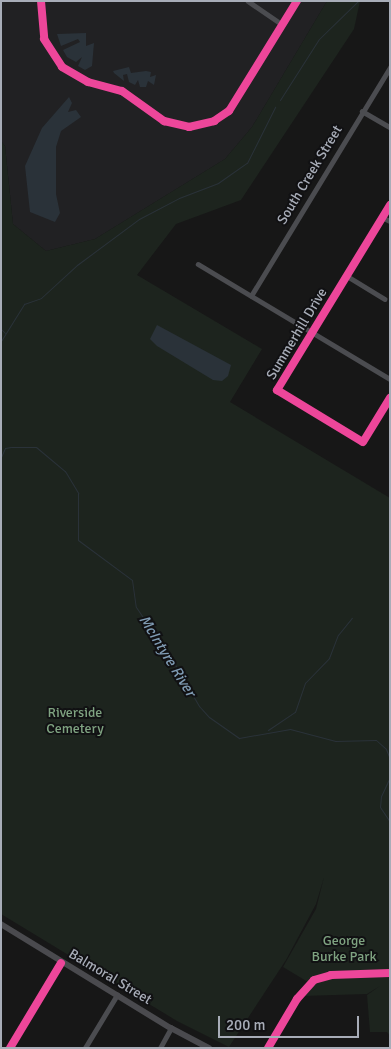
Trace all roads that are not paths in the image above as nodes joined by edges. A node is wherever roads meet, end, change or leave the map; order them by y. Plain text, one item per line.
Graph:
1 (41, 1) edge
2 (248, 1) edge
3 (297, 1) edge
4 (283, 25) junction
5 (390, 67) edge
6 (362, 111) junction
7 (390, 127) edge
8 (390, 205) edge
9 (382, 217) junction
10 (390, 221) edge
11 (198, 264) dead end
12 (347, 276) junction
13 (251, 296) junction
14 (386, 299) dead end
15 (312, 334) junction
16 (390, 379) edge
17 (390, 398) edge
18 (2, 926) edge
19 (61, 963) junction
20 (116, 995) junction
21 (171, 1028) junction
22 (10, 1048) edge
23 (85, 1048) edge
24 (160, 1048) edge
25 (209, 1048) edge

1 - 4 street
2 - 4 street
3 - 4 street
5 - 6 street, South Creek Street
6 - 7 street
6 - 13 street, South Creek Street
8 - 9 street, Summerhill Drive
9 - 10 street
9 - 12 street, Summerhill Drive
11 - 13 street
12 - 14 street
12 - 15 street, Summerhill Drive
13 - 15 street
15 - 16 street
15 - 17 street, Summerhill Drive
18 - 19 main road, Balmoral Street
19 - 20 main road, Balmoral Street
19 - 22 street
20 - 21 main road, Balmoral Street
20 - 23 street
21 - 24 street
21 - 25 main road, Balmoral Street

